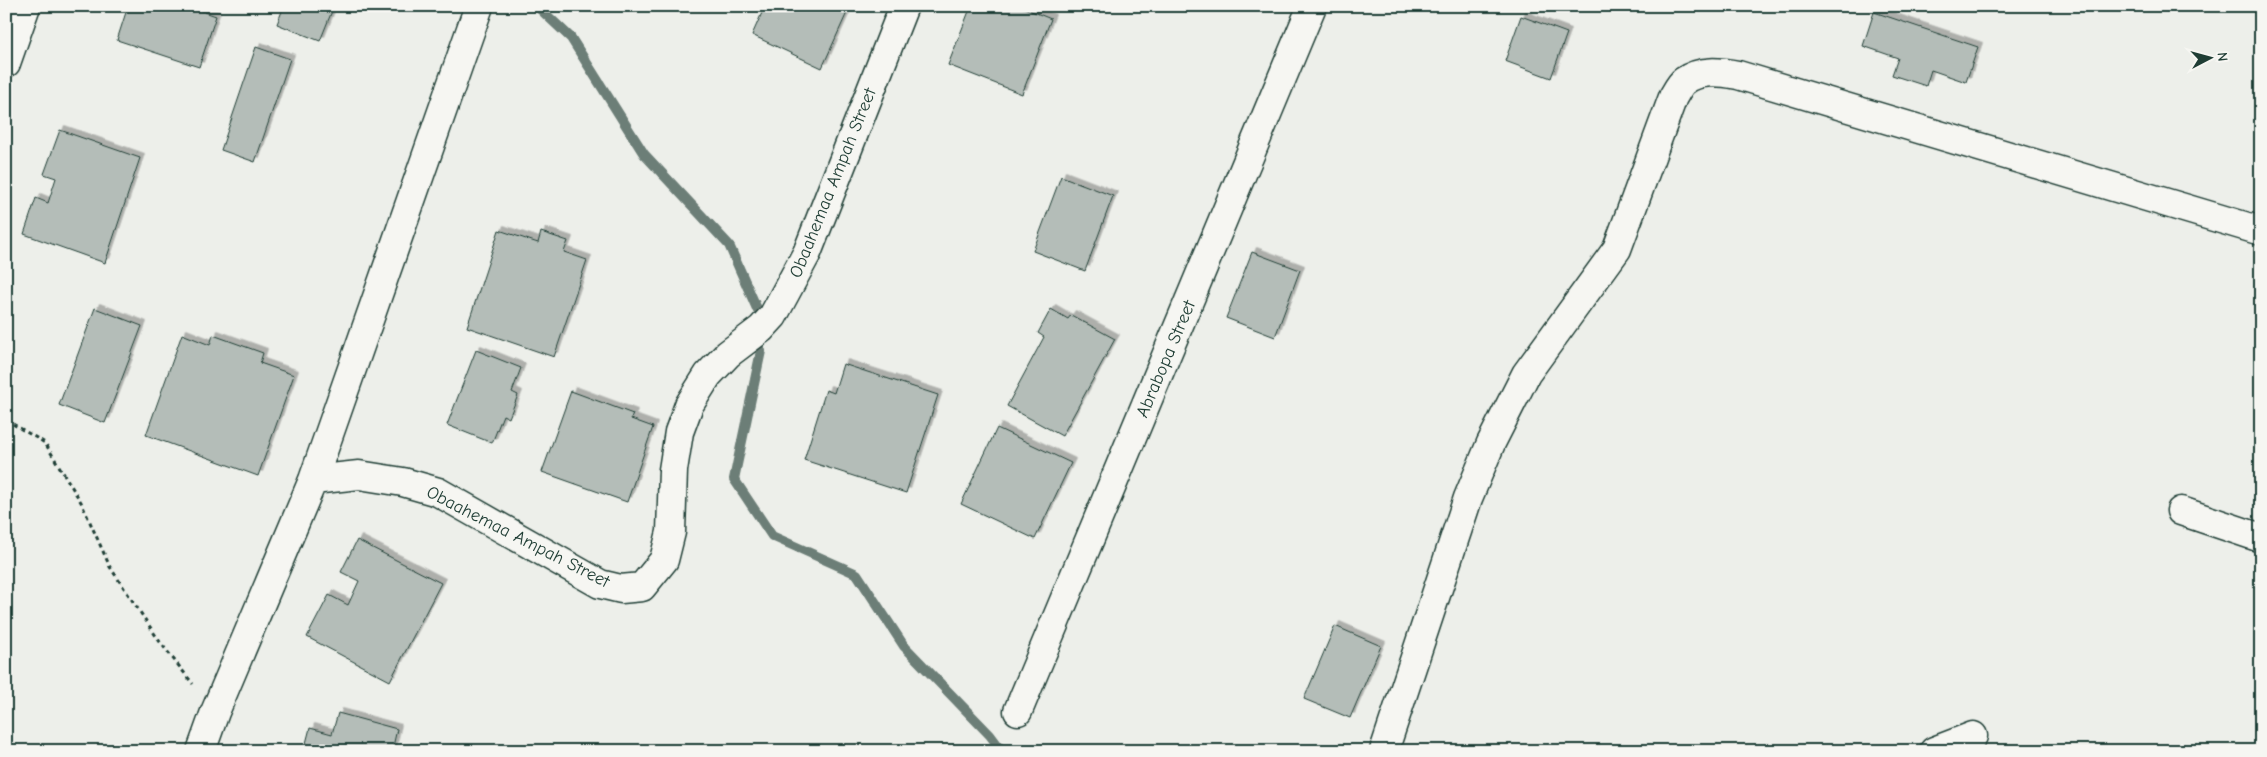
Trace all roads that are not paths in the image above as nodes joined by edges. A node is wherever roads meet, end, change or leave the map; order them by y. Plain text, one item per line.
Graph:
1 (26, 6) edge
2 (479, 6) edge
3 (904, 6) edge
4 (1312, 6) edge
5 (6, 64) edge
6 (2261, 231) edge
7 (313, 480) junction
8 (2181, 511) dead end
9 (2261, 538) edge
10 (1018, 711) dead end
11 (1973, 736) dead end
12 (201, 751) edge
13 (1384, 751) edge
14 (1934, 751) edge

1 - 5 street
2 - 7 street
3 - 7 street, Obaahemaa Ampah Street
4 - 10 street, Abrabopa Street
6 - 13 street
7 - 12 street
8 - 9 street
11 - 14 street

